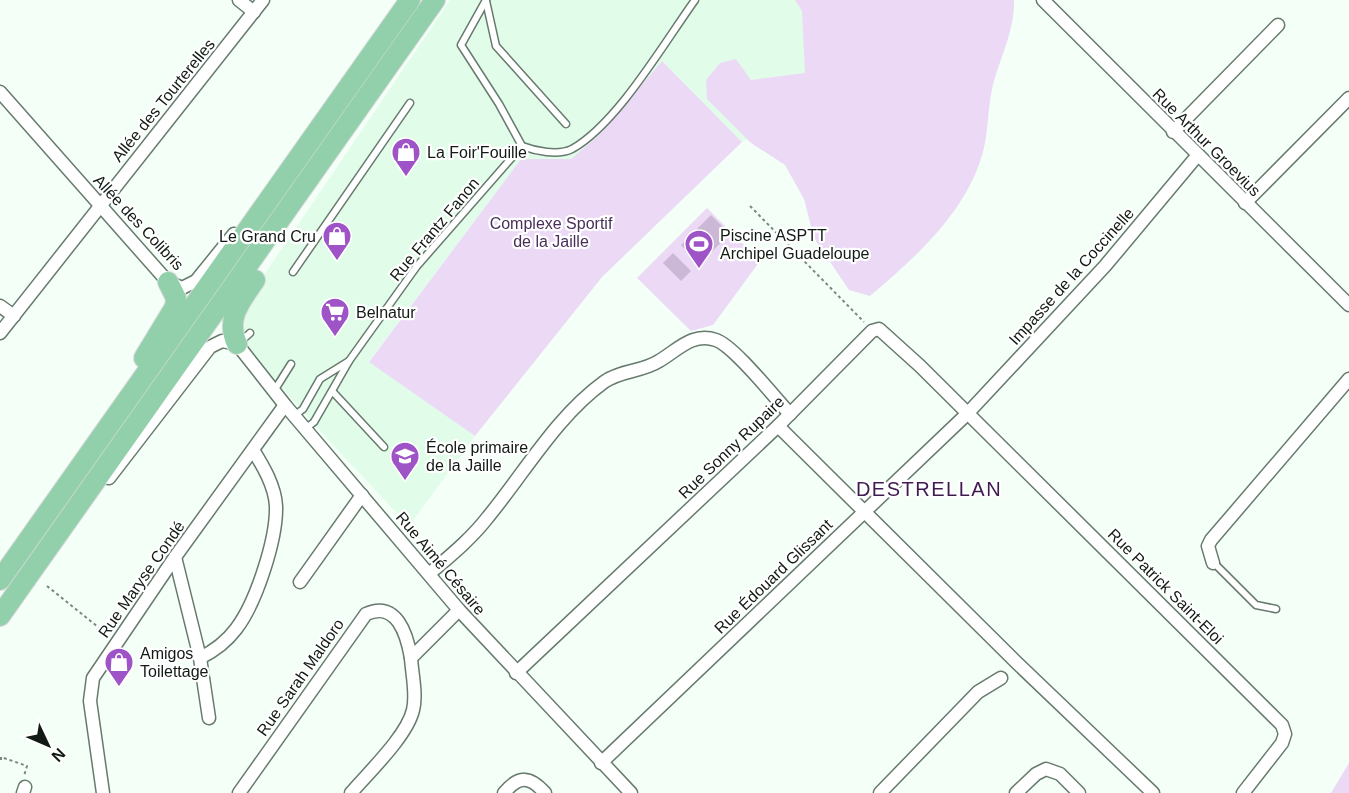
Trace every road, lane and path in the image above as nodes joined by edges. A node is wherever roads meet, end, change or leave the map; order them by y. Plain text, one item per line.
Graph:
1 (239, 0) edge
2 (263, 0) edge
3 (410, 0) edge
4 (435, 0) edge
5 (486, 0) edge
6 (695, 0) edge
7 (1042, 0) edge
8 (254, 12) junction
9 (1278, 25) dead end
10 (0, 92) edge
11 (1349, 98) edge
12 (410, 103) dead end
13 (323, 123) junction
14 (566, 124) dead end
15 (1173, 132) junction
16 (522, 146) junction
17 (1197, 156) junction
18 (320, 166) junction
19 (1245, 203) junction
20 (100, 205) junction
21 (750, 206) dead end
22 (293, 272) dead end
23 (168, 282) junction
24 (1347, 300) edge
25 (0, 306) edge
26 (14, 316) junction
27 (872, 331) junction
28 (0, 333) edge
29 (244, 339) junction
30 (349, 361) junction
31 (291, 364) dead end
32 (1349, 380) edge
33 (273, 391) junction
34 (333, 392) junction
35 (285, 405) junction
36 (790, 414) junction
37 (967, 414) junction
38 (294, 416) junction
39 (778, 426) junction
40 (305, 429) junction
41 (384, 447) dead end
42 (253, 450) junction
43 (362, 495) junction
44 (54, 506) junction
45 (864, 512) junction
46 (175, 557) junction
47 (1213, 563) joint
48 (32, 571) junction
49 (429, 574) junction
50 (0, 580) edge
51 (300, 582) dead end
52 (47, 586) dead end
53 (1276, 609) dead end
54 (459, 610) junction
55 (0, 616) edge
56 (117, 642) junction
57 (200, 658) junction
58 (411, 658) junction
59 (516, 673) junction
60 (1001, 678) dead end
61 (209, 718) dead end
62 (1, 760) edge
63 (601, 763) junction
64 (23, 786) edge
65 (103, 793) edge
66 (239, 793) edge
67 (351, 793) edge
68 (504, 793) edge
69 (545, 793) edge
70 (631, 793) edge
71 (880, 793) edge
72 (1016, 793) edge
73 (1079, 793) edge
74 (1153, 793) edge
75 (1243, 793) edge

1 - 8 street
2 - 8 street, Allée des Tourterelles
3 - 13 highway
4 - 18 highway
5 - 14 lane
5 - 16 lane
6 - 16 lane
7 - 15 street, Rue Arthur Groevius
8 - 20 street, Allée des Tourterelles
9 - 15 street
10 - 20 street, Allée des Colibris
11 - 19 street
12 - 22 lane
13 - 23 street, Allée des Colibris
13 - 44 highway
15 - 17 street, Rue Arthur Groevius
16 - 30 lane, Rue Frantz Fanon
17 - 19 street, Rue Arthur Groevius
17 - 37 street, Impasse de la Coccinelle
18 - 29 highway
18 - 48 highway
19 - 24 street, Rue Arthur Groevius
20 - 23 street, Allée des Colibris
20 - 26 street, Allée des Tourterelles
21 - 27 path
23 - 44 highway
25 - 26 street
26 - 28 street, Allée des Tourterelles
27 - 36 street, Rue Sonny Rupaire
27 - 37 street
29 - 33 street, Rue Aimé Césaire
29 - 48 street
30 - 34 lane, Rue Frantz Fanon
30 - 38 lane, Rue Frantz Fanon
31 - 33 lane
32 - 47 street
33 - 35 street, Rue Aimé Césaire
34 - 40 lane, Rue Frantz Fanon
34 - 41 lane
35 - 38 street, Rue Aimé Césaire
35 - 42 street, Rue Maryse Condé
36 - 39 street, Rue Sonny Rupaire
36 - 49 street
37 - 45 street, Rue Édouard Glissant
37 - 75 street, Rue Patrick Saint-Eloi
38 - 40 street, Rue Aimé Césaire
39 - 45 street
39 - 59 street, Rue Sonny Rupaire
40 - 43 street, Rue Aimé Césaire
42 - 46 street, Rue Maryse Condé
42 - 57 street
43 - 49 street, Rue Aimé Césaire
43 - 51 street
44 - 50 highway
45 - 63 street, Rue Édouard Glissant
45 - 74 street
46 - 56 street, Rue Maryse Condé
46 - 57 street
47 - 53 lane
48 - 55 highway
49 - 54 street, Rue Aimé Césaire
52 - 56 path
54 - 58 street
54 - 59 street, Rue Aimé Césaire
56 - 65 street, Rue Maryse Condé
57 - 61 street
58 - 66 street, Rue Sarah Maldoro
58 - 67 street
59 - 63 street, Rue Aimé Césaire
60 - 71 street
62 - 64 path
63 - 70 street, Rue Aimé Césaire
68 - 69 street
72 - 73 street

